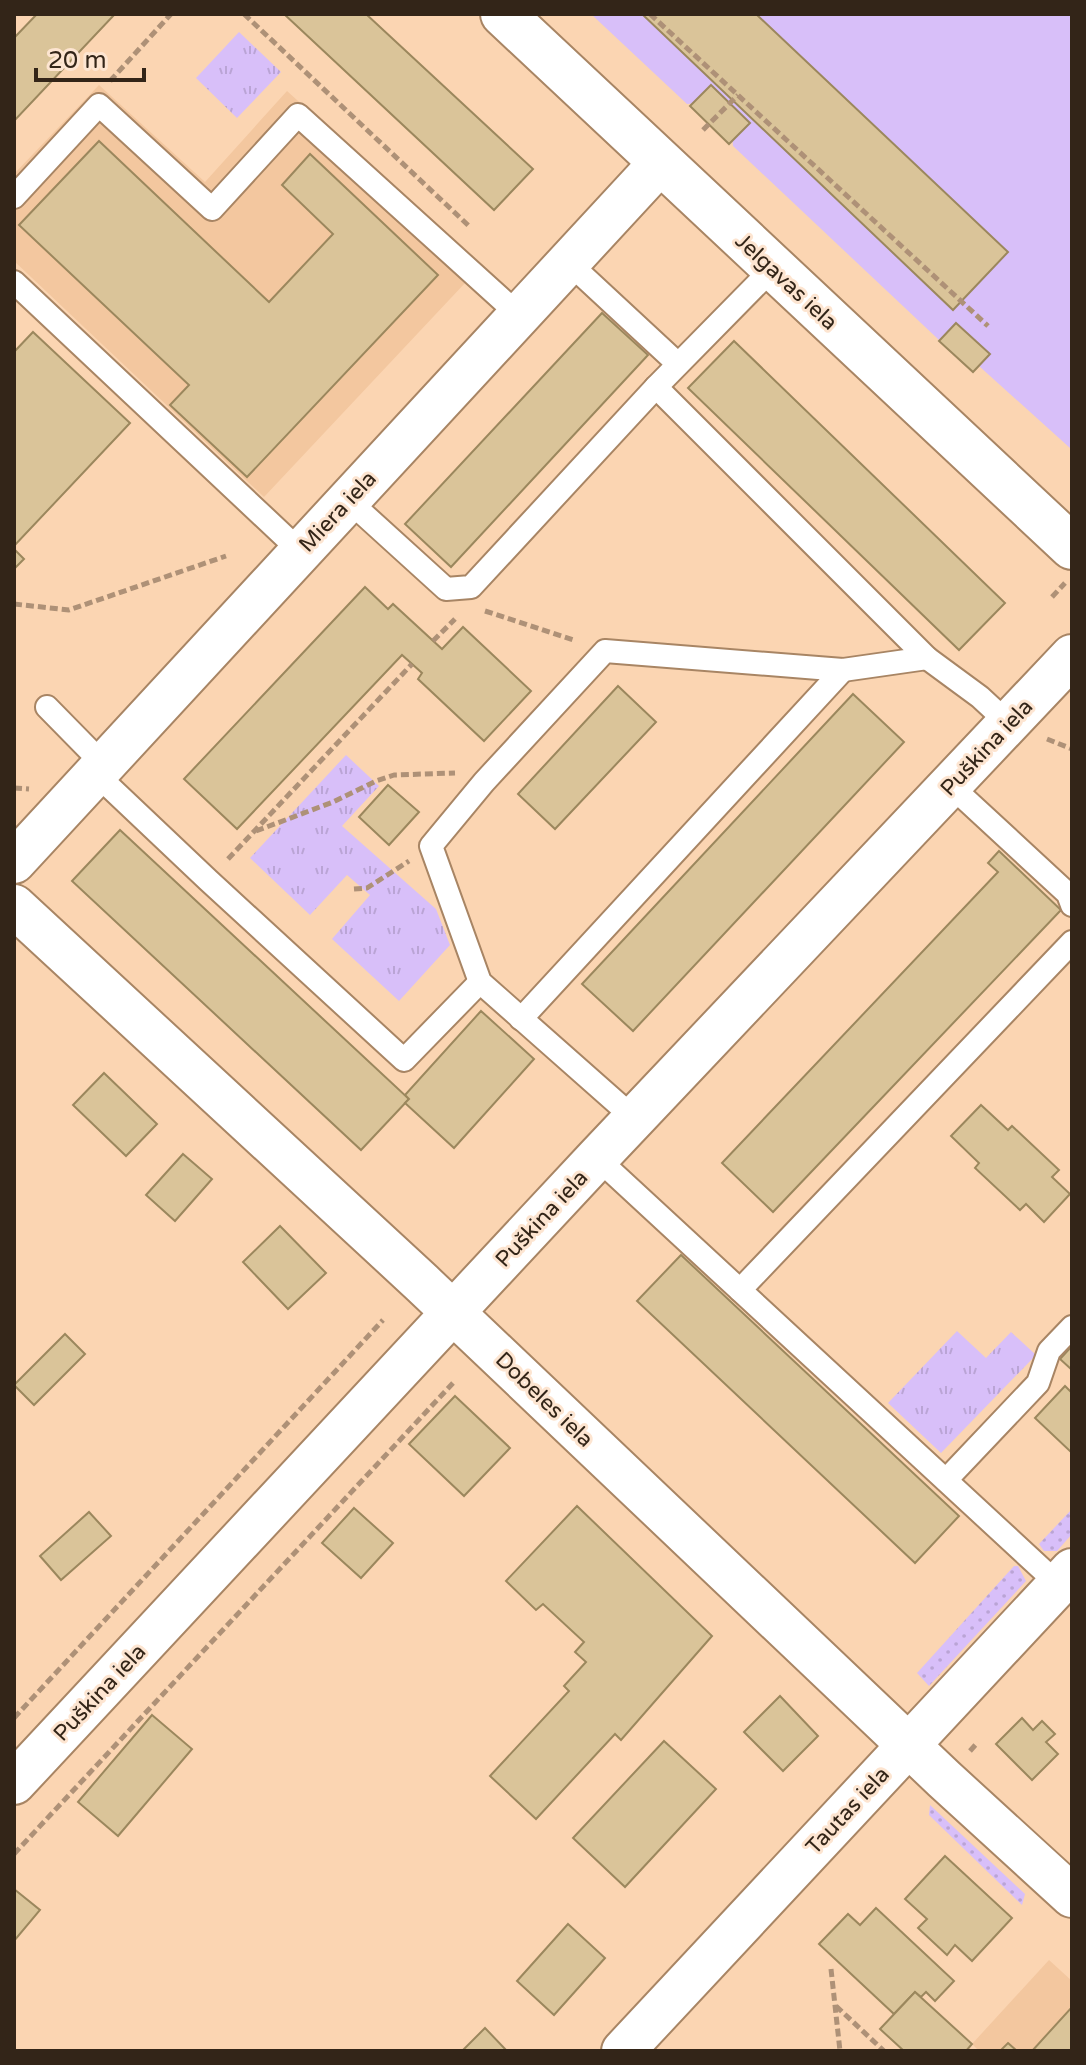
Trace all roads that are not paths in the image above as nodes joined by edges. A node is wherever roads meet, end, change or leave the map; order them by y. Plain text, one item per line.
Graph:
1 (503, 14) edge
2 (661, 162) junction
3 (14, 197) edge
4 (568, 262) junction
5 (773, 268) junction
6 (14, 282) edge
7 (519, 315) junction
8 (678, 364) junction
9 (656, 387) junction
10 (348, 500) junction
11 (300, 551) junction
12 (1069, 565) edge
13 (1072, 656) edge
14 (927, 658) junction
15 (843, 670) junction
16 (47, 707) dead end
17 (1008, 723) junction
18 (99, 769) junction
19 (950, 785) junction
20 (14, 862) edge
21 (1072, 905) edge
22 (14, 906) edge
23 (1072, 942) edge
24 (480, 982) junction
25 (521, 1019) junction
26 (635, 1119) junction
27 (597, 1158) junction
28 (740, 1290) junction
29 (453, 1312) junction
30 (1072, 1327) edge
31 (946, 1480) junction
32 (1065, 1577) edge
33 (908, 1744) junction
34 (14, 1783) edge
35 (1072, 1896) edge
36 (623, 2051) edge

1 - 2 street, Jelgavas iela
2 - 4 street, Miera iela
2 - 5 street, Jelgavas iela
3 - 7 lane
4 - 7 street, Miera iela
4 - 8 lane
5 - 8 lane
5 - 12 street, Jelgavas iela
6 - 11 lane
7 - 10 street, Miera iela
8 - 9 lane
9 - 10 lane
9 - 14 lane
10 - 11 street, Miera iela
11 - 18 street, Miera iela
13 - 17 street, Puškina iela
14 - 15 lane
14 - 17 lane
15 - 24 lane
15 - 25 lane
16 - 18 lane
17 - 19 street, Puškina iela
18 - 20 street, Miera iela
18 - 24 lane
19 - 21 lane
19 - 26 street, Puškina iela
22 - 29 street, Dobeles iela
23 - 28 lane
24 - 25 lane
25 - 26 lane
26 - 27 street, Puškina iela
27 - 28 lane
27 - 29 street, Puškina iela
28 - 31 lane
29 - 33 street, Dobeles iela
29 - 34 street, Puškina iela
30 - 31 lane
31 - 32 lane
32 - 33 street, Tautas iela
33 - 35 street, Dobeles iela
33 - 36 street, Tautas iela

